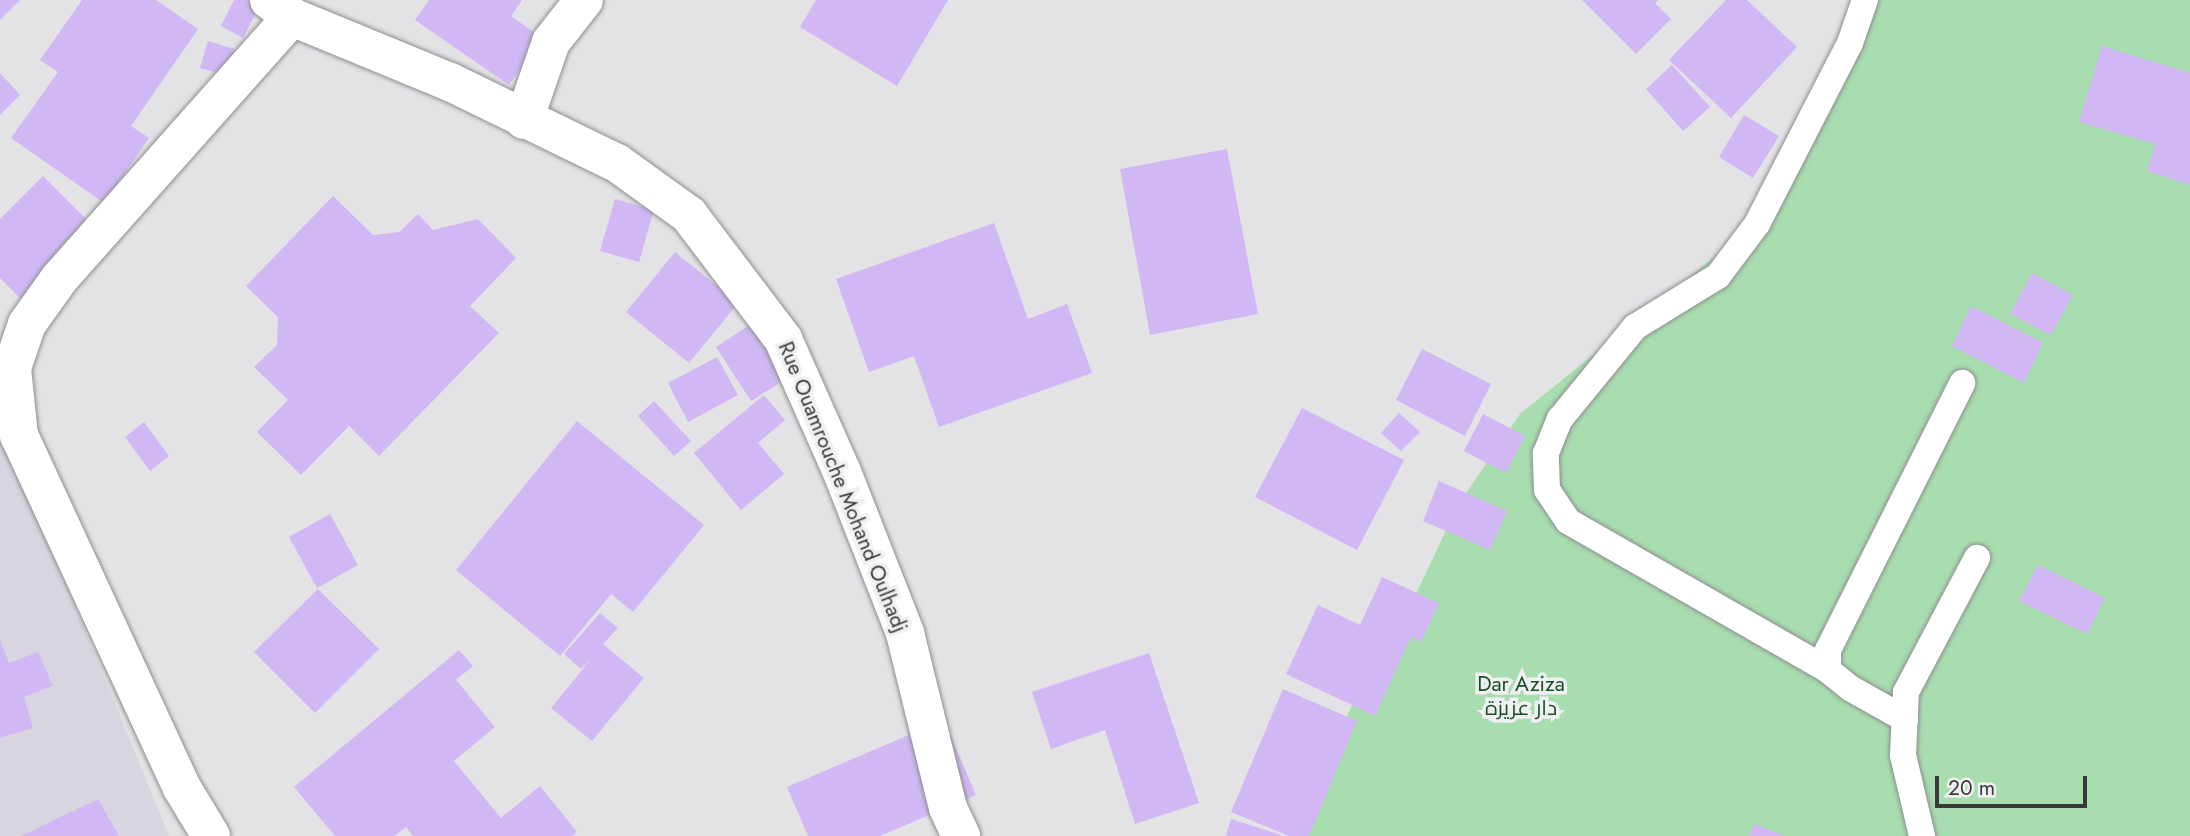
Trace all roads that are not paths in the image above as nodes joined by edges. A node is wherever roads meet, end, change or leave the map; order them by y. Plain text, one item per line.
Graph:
1 (584, 0) edge
2 (1865, 0) edge
3 (281, 8) edge
4 (524, 120) junction
5 (1962, 383) dead end
6 (1977, 558) dead end
7 (1828, 670) junction
8 (1905, 719) junction
9 (211, 836) edge
10 (961, 836) edge
11 (1922, 836) edge

1 - 4 street
2 - 7 lane
3 - 4 street, Rue Ouamrouche Mohand Oulhadj
3 - 9 street
4 - 10 street, Rue Ouamrouche Mohand Oulhadj
5 - 7 lane
6 - 8 lane
7 - 8 lane
8 - 11 lane

